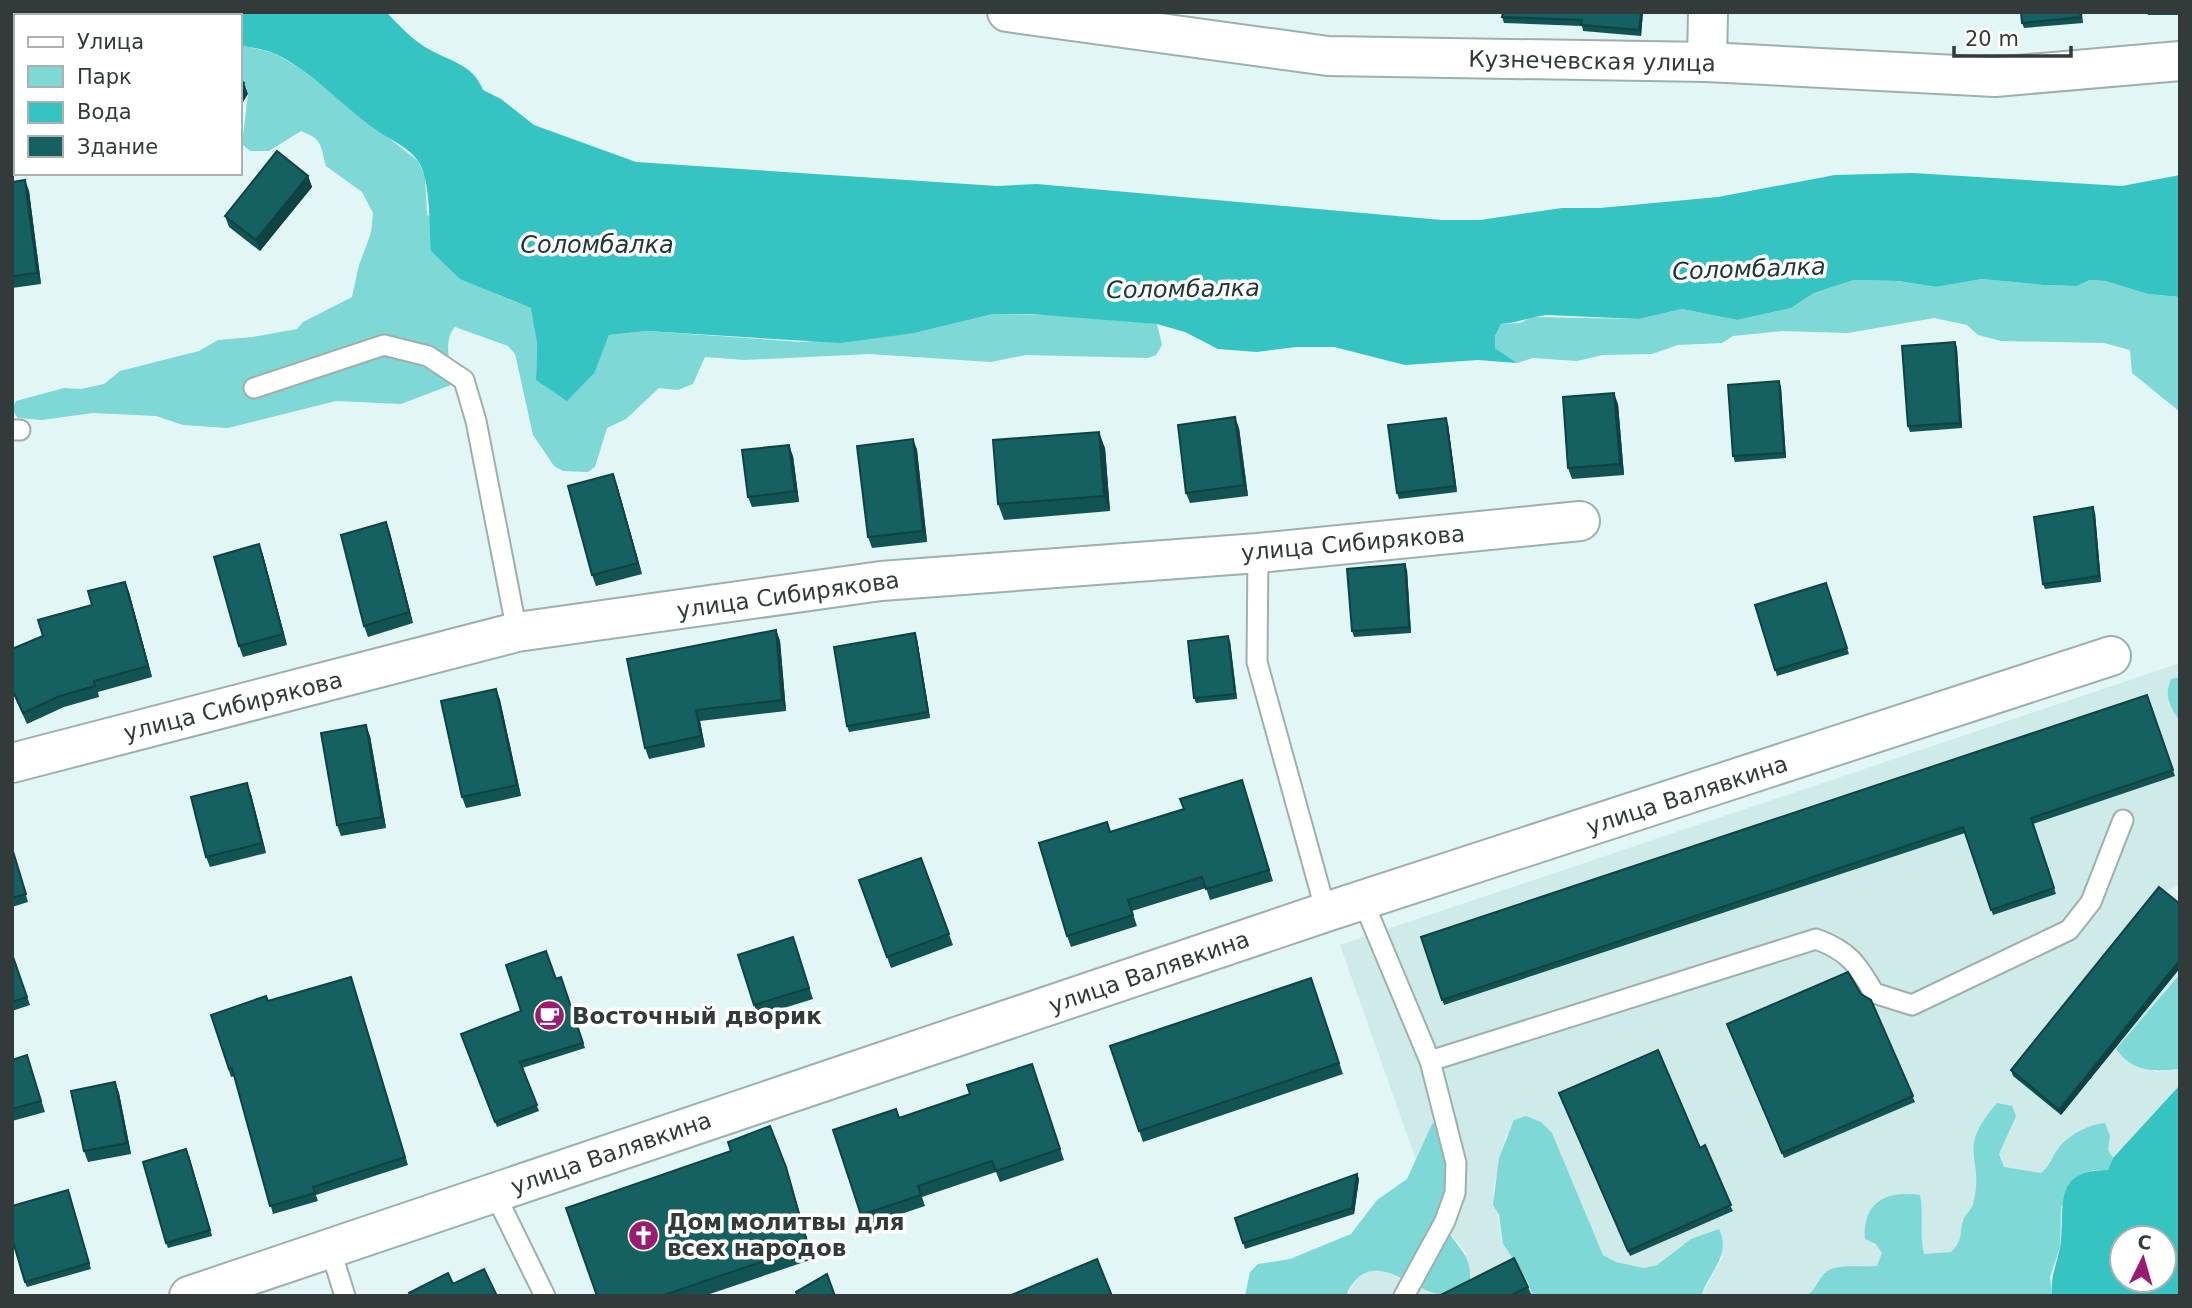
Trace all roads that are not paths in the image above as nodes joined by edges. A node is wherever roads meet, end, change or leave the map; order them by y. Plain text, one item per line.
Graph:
1 (1007, 12) edge
2 (1708, 12) edge
3 (2180, 61) edge
4 (1707, 62) junction
5 (254, 388) dead end
6 (1580, 521) dead end
7 (1258, 553) junction
8 (517, 632) junction
9 (2111, 656) dead end
10 (12, 763) edge
11 (2123, 820) dead end
12 (1363, 901) junction
13 (1326, 912) junction
14 (1430, 1061) junction
15 (494, 1192) junction
16 (330, 1248) junction
17 (189, 1296) edge
18 (345, 1296) edge
19 (545, 1296) edge
20 (1404, 1296) edge

1 - 4 street, Кузнечевская улица
2 - 4 street
3 - 4 street, Кузнечевская улица
5 - 8 lane
6 - 7 street, улица Сибирякова
7 - 8 street, улица Сибирякова
7 - 13 lane
8 - 10 street, улица Сибирякова
9 - 12 street, улица Валявкина
11 - 14 lane
12 - 13 street, улица Валявкина
12 - 14 lane
13 - 15 street, улица Валявкина
14 - 20 lane
15 - 16 street, улица Валявкина
15 - 19 lane
16 - 17 street, улица Валявкина
16 - 18 lane

